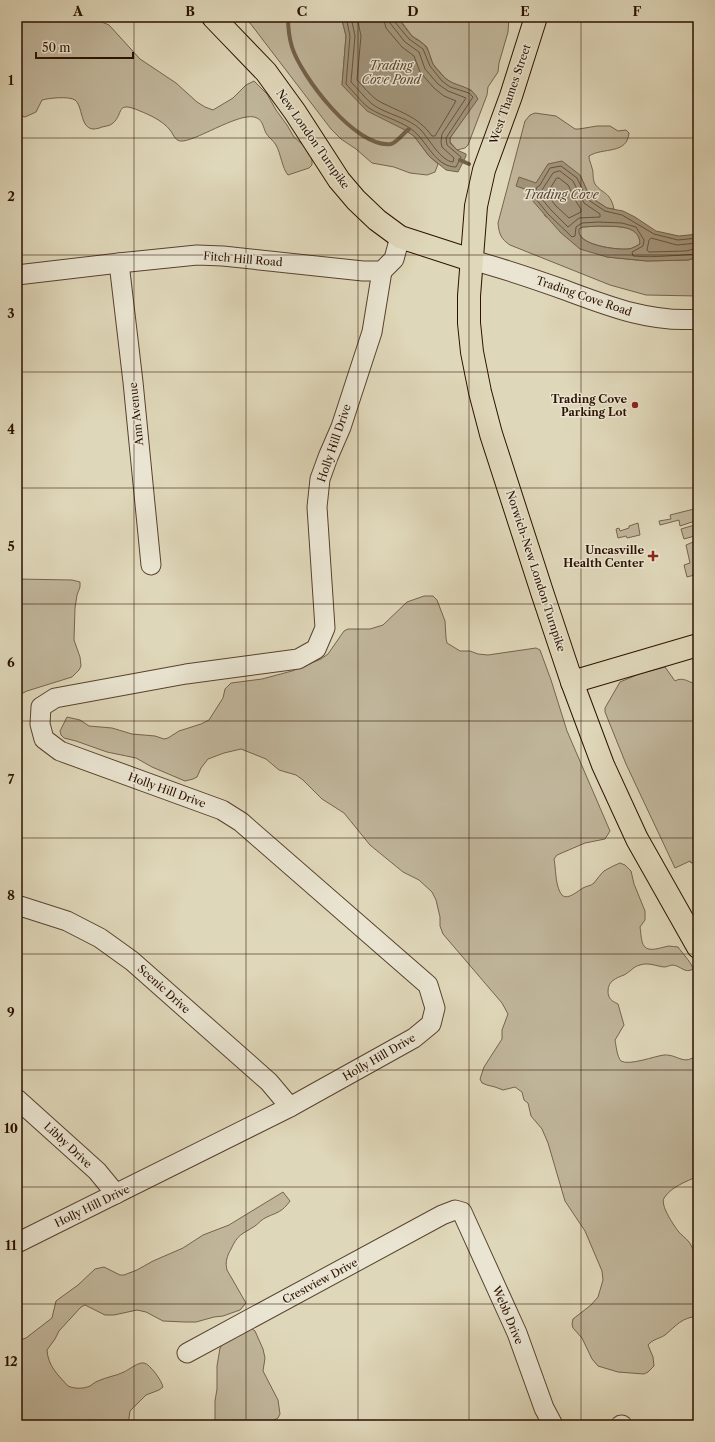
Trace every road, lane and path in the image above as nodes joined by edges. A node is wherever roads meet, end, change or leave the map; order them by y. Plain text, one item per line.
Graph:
1 (213, 17) edge
2 (536, 17) edge
3 (484, 170) joint
4 (400, 237) junction
5 (471, 260) junction
6 (119, 263) junction
7 (382, 271) junction
8 (17, 275) edge
9 (698, 319) edge
10 (151, 565) dead end
11 (698, 645) edge
12 (572, 682) junction
13 (17, 904) edge
14 (698, 947) edge
15 (17, 1099) edge
16 (290, 1107) junction
17 (116, 1194) junction
18 (455, 1210) joint
19 (17, 1243) edge
20 (187, 1353) dead end
21 (554, 1425) edge

1 - 4 main road, New London Turnpike
2 - 3 main road, West Thames Street
3 - 5 main road, Norwich-New London Turnpike
4 - 5 main road, New London Turnpike
4 - 7 street
5 - 9 street, Trading Cove Road
5 - 12 main road, Norwich-New London Turnpike
6 - 7 street, Fitch Hill Road
6 - 8 street, Fitch Hill Road
6 - 10 street, Ann Avenue
7 - 16 street, Holly Hill Drive
11 - 12 main road
12 - 14 main road, Norwich-New London Turnpike
13 - 16 street, Scenic Drive
15 - 17 street, Libby Drive
16 - 17 street, Holly Hill Drive
17 - 19 street, Holly Hill Drive
18 - 20 street, Crestview Drive
18 - 21 street, Webb Drive

